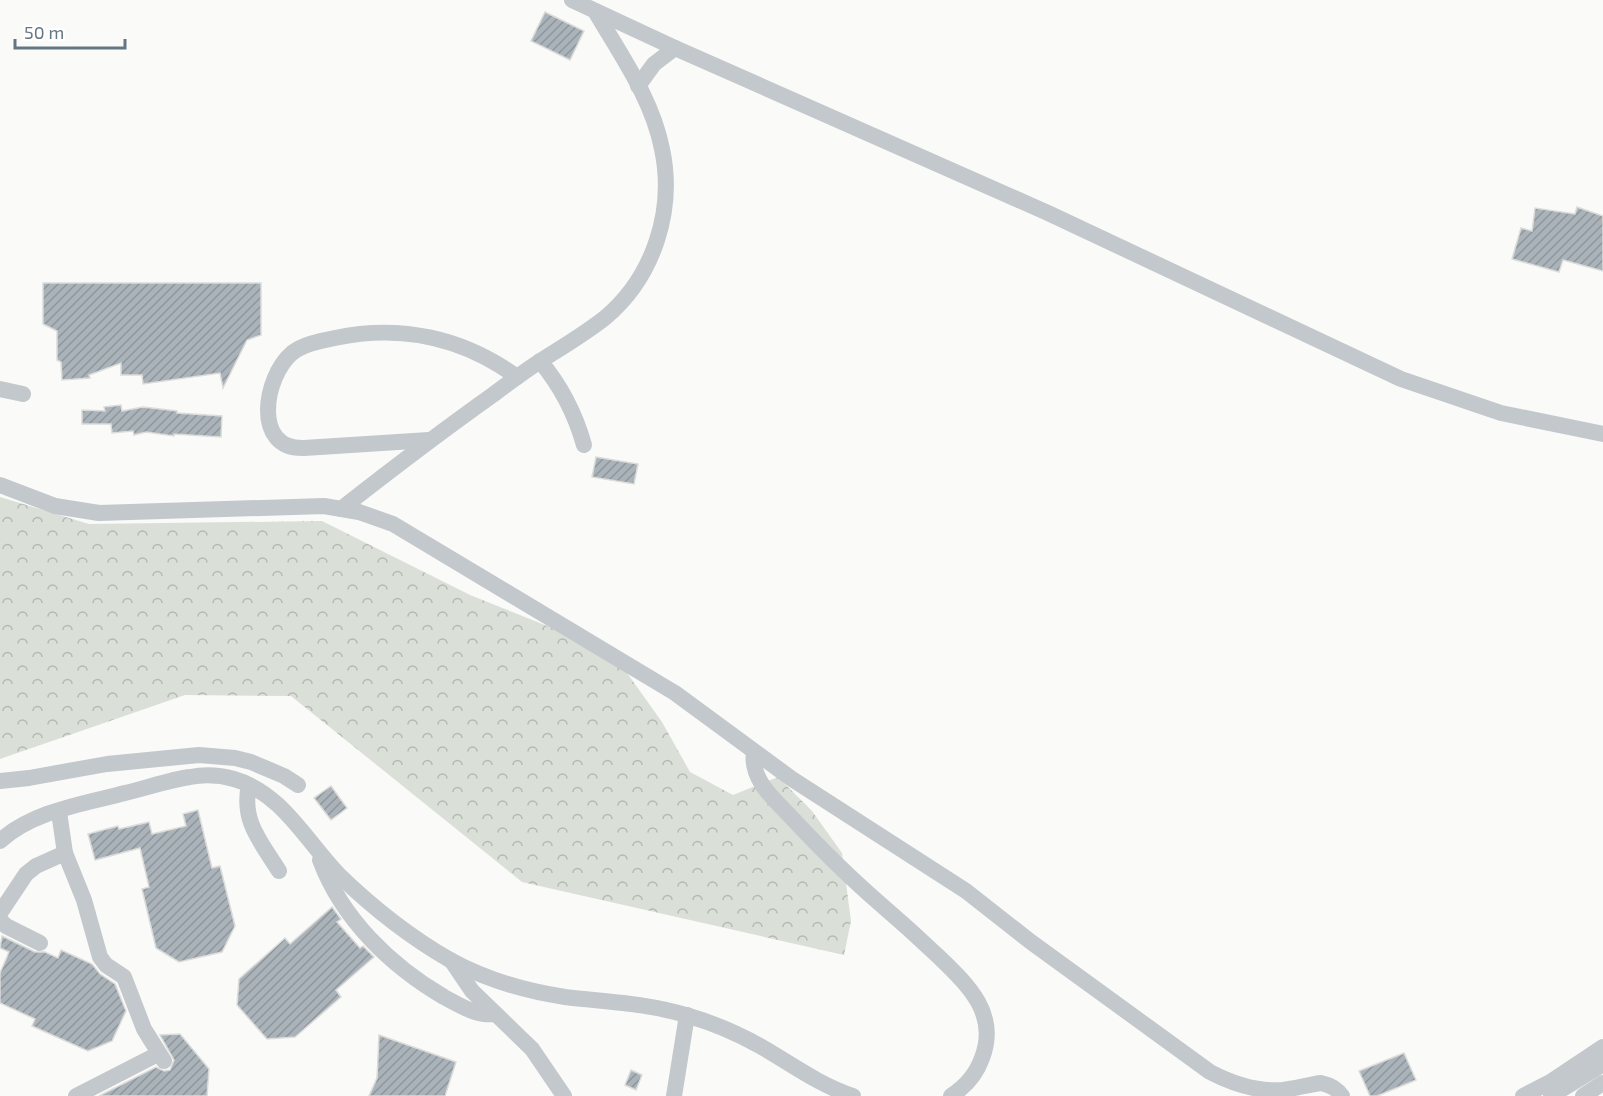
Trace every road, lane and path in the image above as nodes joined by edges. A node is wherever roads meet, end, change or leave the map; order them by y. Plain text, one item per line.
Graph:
1 (572, 0) edge
2 (595, 11) junction
3 (675, 48) junction
4 (638, 86) junction
5 (540, 361) junction
6 (517, 377) junction
7 (0, 389) edge
8 (23, 394) dead end
9 (1603, 434) edge
10 (429, 440) junction
11 (584, 445) dead end
12 (0, 485) edge
13 (341, 508) junction
14 (754, 752) junction
15 (0, 781) edge
16 (249, 785) junction
17 (298, 785) dead end
18 (59, 812) junction
19 (0, 841) edge
20 (316, 851) junction
21 (65, 853) junction
22 (279, 871) dead end
23 (0, 914) edge
24 (0, 920) edge
25 (40, 942) dead end
26 (450, 960) junction
27 (495, 1014) junction
28 (687, 1015) junction
29 (1603, 1047) edge
30 (1603, 1064) edge
31 (1603, 1083) edge
32 (76, 1096) edge
33 (564, 1096) edge
34 (674, 1096) edge
35 (853, 1096) edge
36 (951, 1096) edge
37 (1342, 1096) edge
38 (1523, 1096) edge
39 (1551, 1096) edge
40 (1583, 1096) edge

1 - 2 lane
2 - 3 lane
2 - 4 lane
3 - 4 lane
3 - 9 lane
4 - 5 lane
5 - 6 lane
5 - 11 lane
6 - 10 lane
6 - 10 lane
7 - 8 lane
10 - 13 lane
12 - 13 lane
13 - 14 lane
14 - 36 lane
14 - 37 lane
15 - 17 lane
16 - 18 lane
16 - 20 lane
16 - 22 lane
18 - 19 lane
18 - 21 lane
20 - 26 lane
20 - 27 lane
21 - 23 lane
21 - 32 lane
24 - 25 lane
26 - 27 lane
26 - 28 lane
27 - 33 lane
28 - 34 lane
28 - 35 lane
29 - 38 lane
30 - 39 lane
31 - 40 lane

